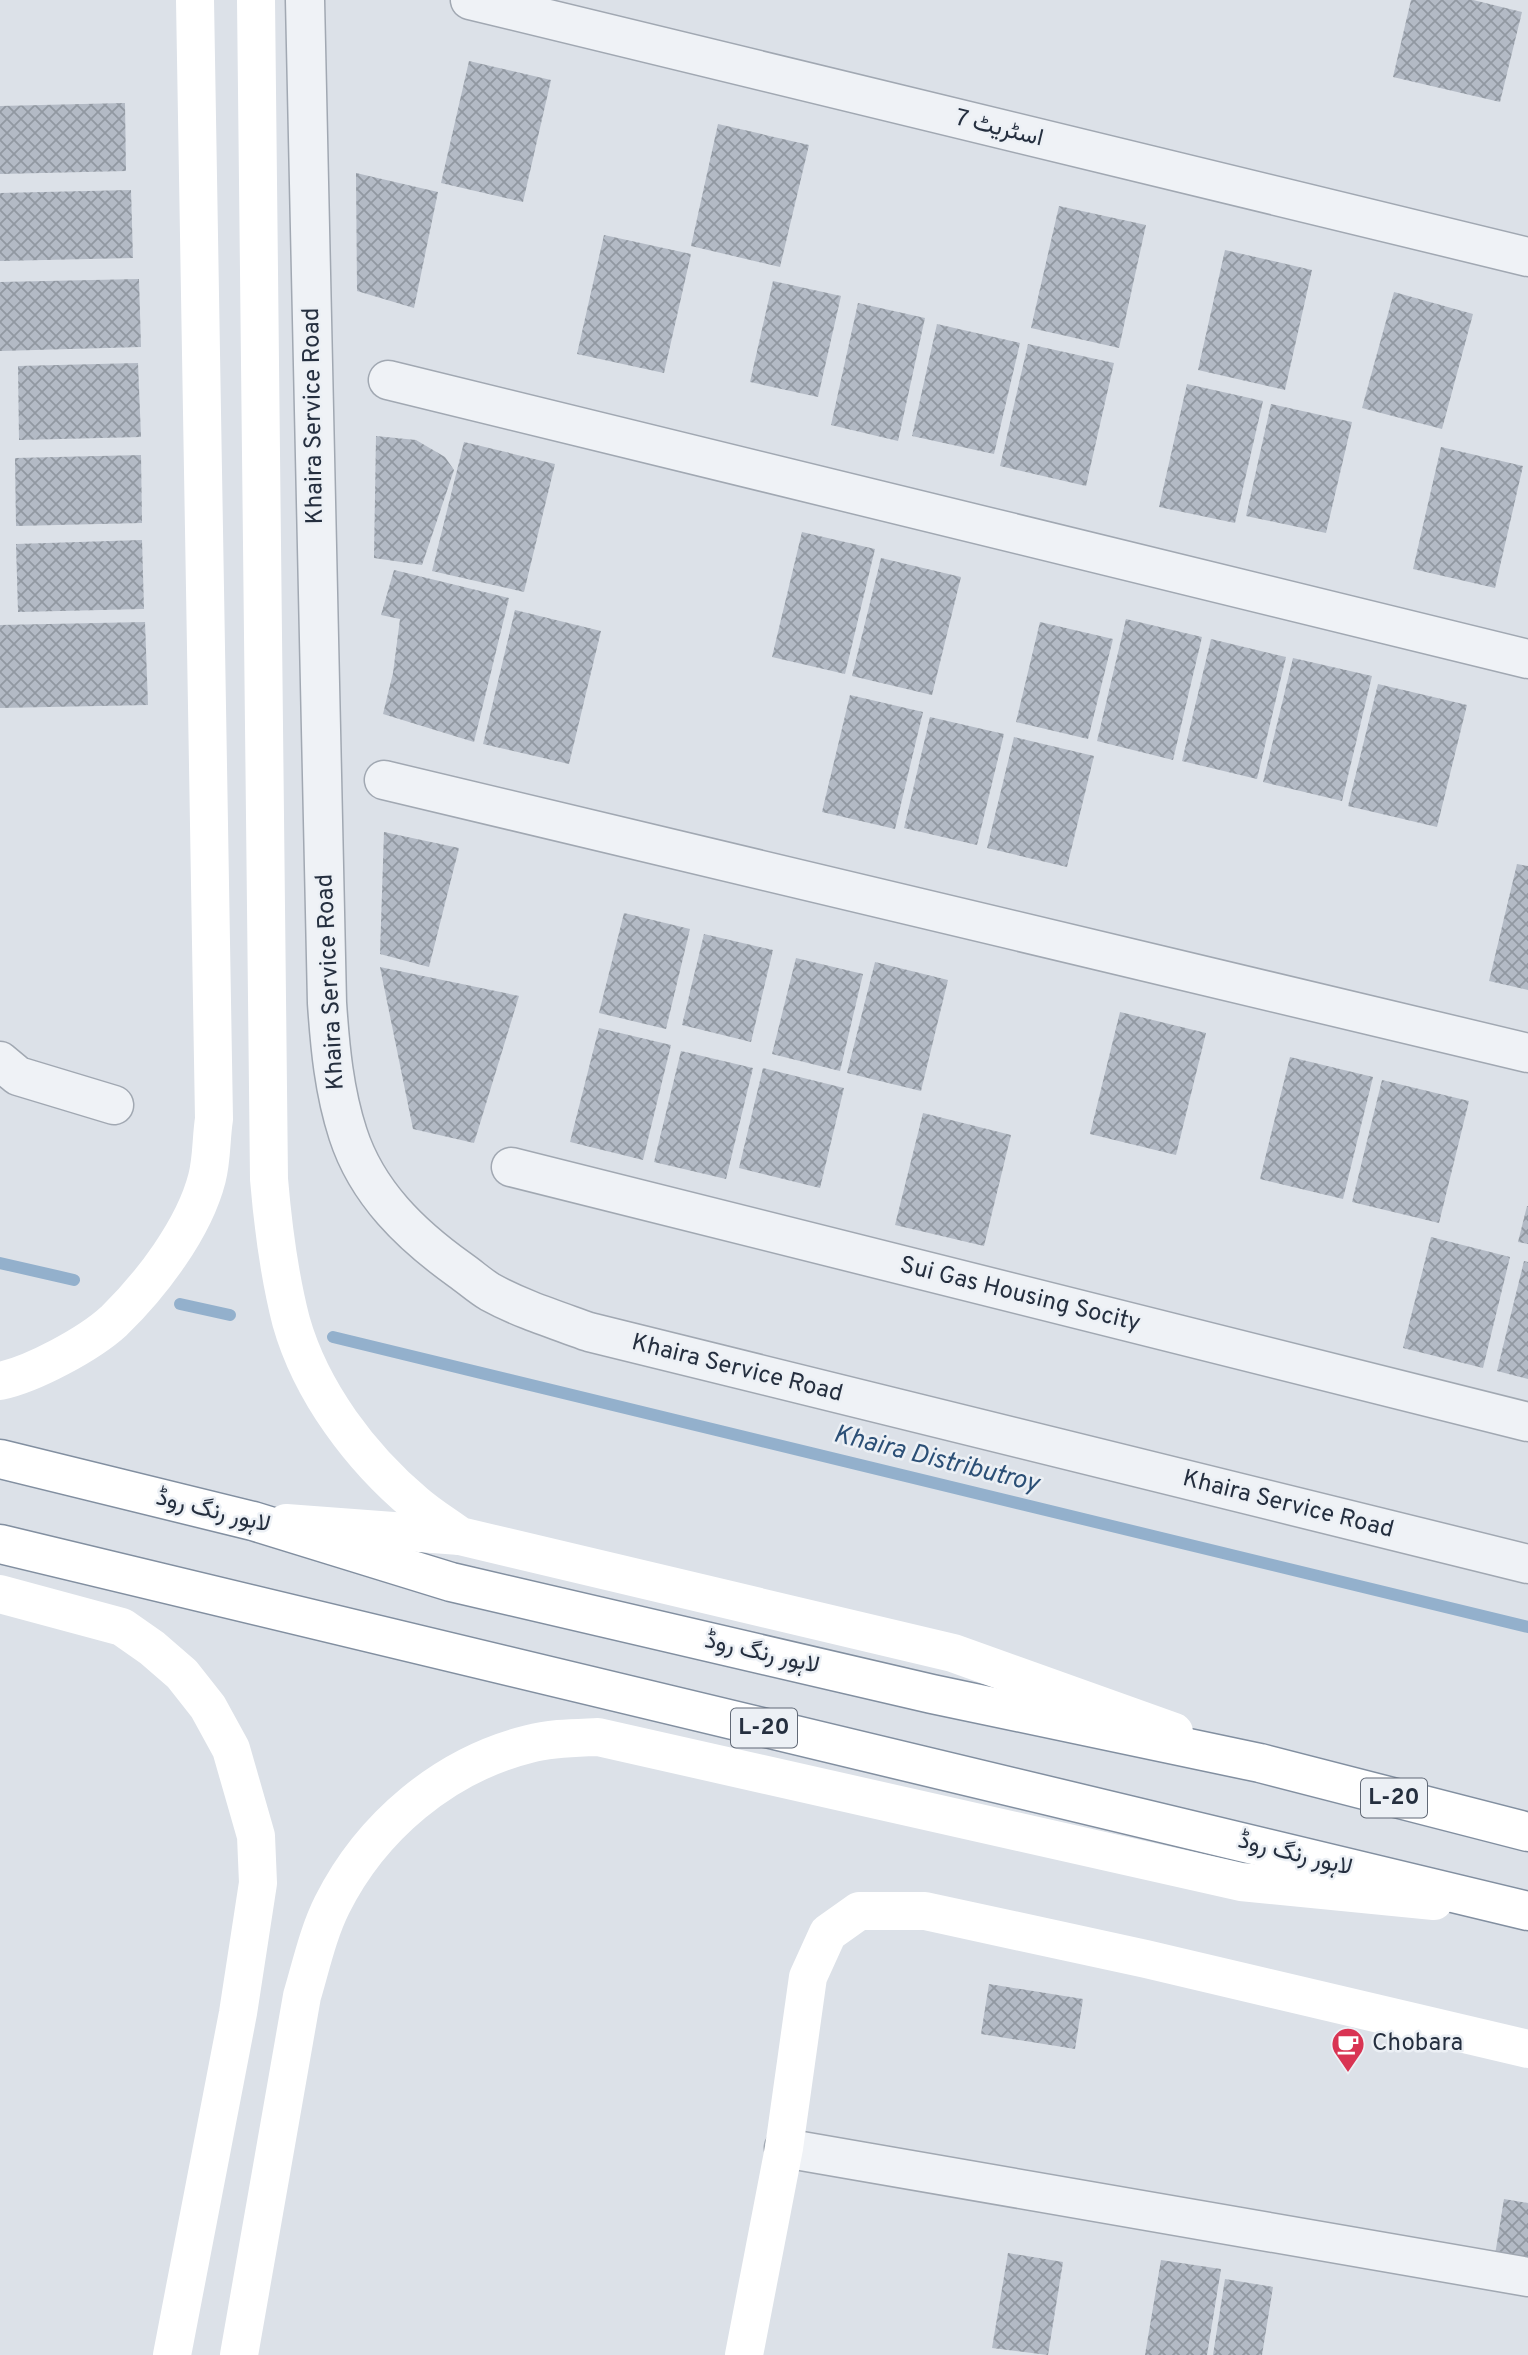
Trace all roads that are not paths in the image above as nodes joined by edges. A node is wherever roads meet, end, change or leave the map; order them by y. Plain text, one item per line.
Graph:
1 (195, 0) edge
2 (256, 0) edge
3 (305, 0) edge
4 (470, 0) edge
5 (1528, 257) edge
6 (388, 380) dead end
7 (1528, 659) edge
8 (384, 780) dead end
9 (1528, 1053) edge
10 (0, 1061) edge
11 (114, 1105) dead end
12 (511, 1167) dead end
13 (0, 1381) edge
14 (1528, 1422) edge
15 (0, 1459) edge
16 (253, 1521) junction
17 (460, 1536) junction
18 (0, 1544) edge
19 (1528, 1564) edge
20 (0, 1594) edge
21 (1260, 1763) junction
22 (1528, 1832) edge
23 (1524, 1910) edge
24 (1528, 2049) edge
25 (784, 2147) junction
26 (1528, 2277) edge
27 (172, 2355) edge
28 (239, 2355) edge
29 (744, 2355) edge

1 - 13 main road
2 - 17 main road
3 - 19 street, Khaira Service Road
4 - 5 street, اسٹریٹ 7
6 - 7 street
8 - 9 street
10 - 11 street
12 - 14 street, Sui Gas Housing Socity
15 - 16 main road, لاہور رنگ روڈ / L-20
16 - 17 main road
16 - 21 main road, لاہور رنگ روڈ / L-20
17 - 21 main road
18 - 23 main road, لاہور رنگ روڈ / L-20
20 - 27 main road
21 - 22 main road, لاہور رنگ روڈ / L-20
23 - 28 main road
24 - 25 main road
25 - 26 street
25 - 29 main road

